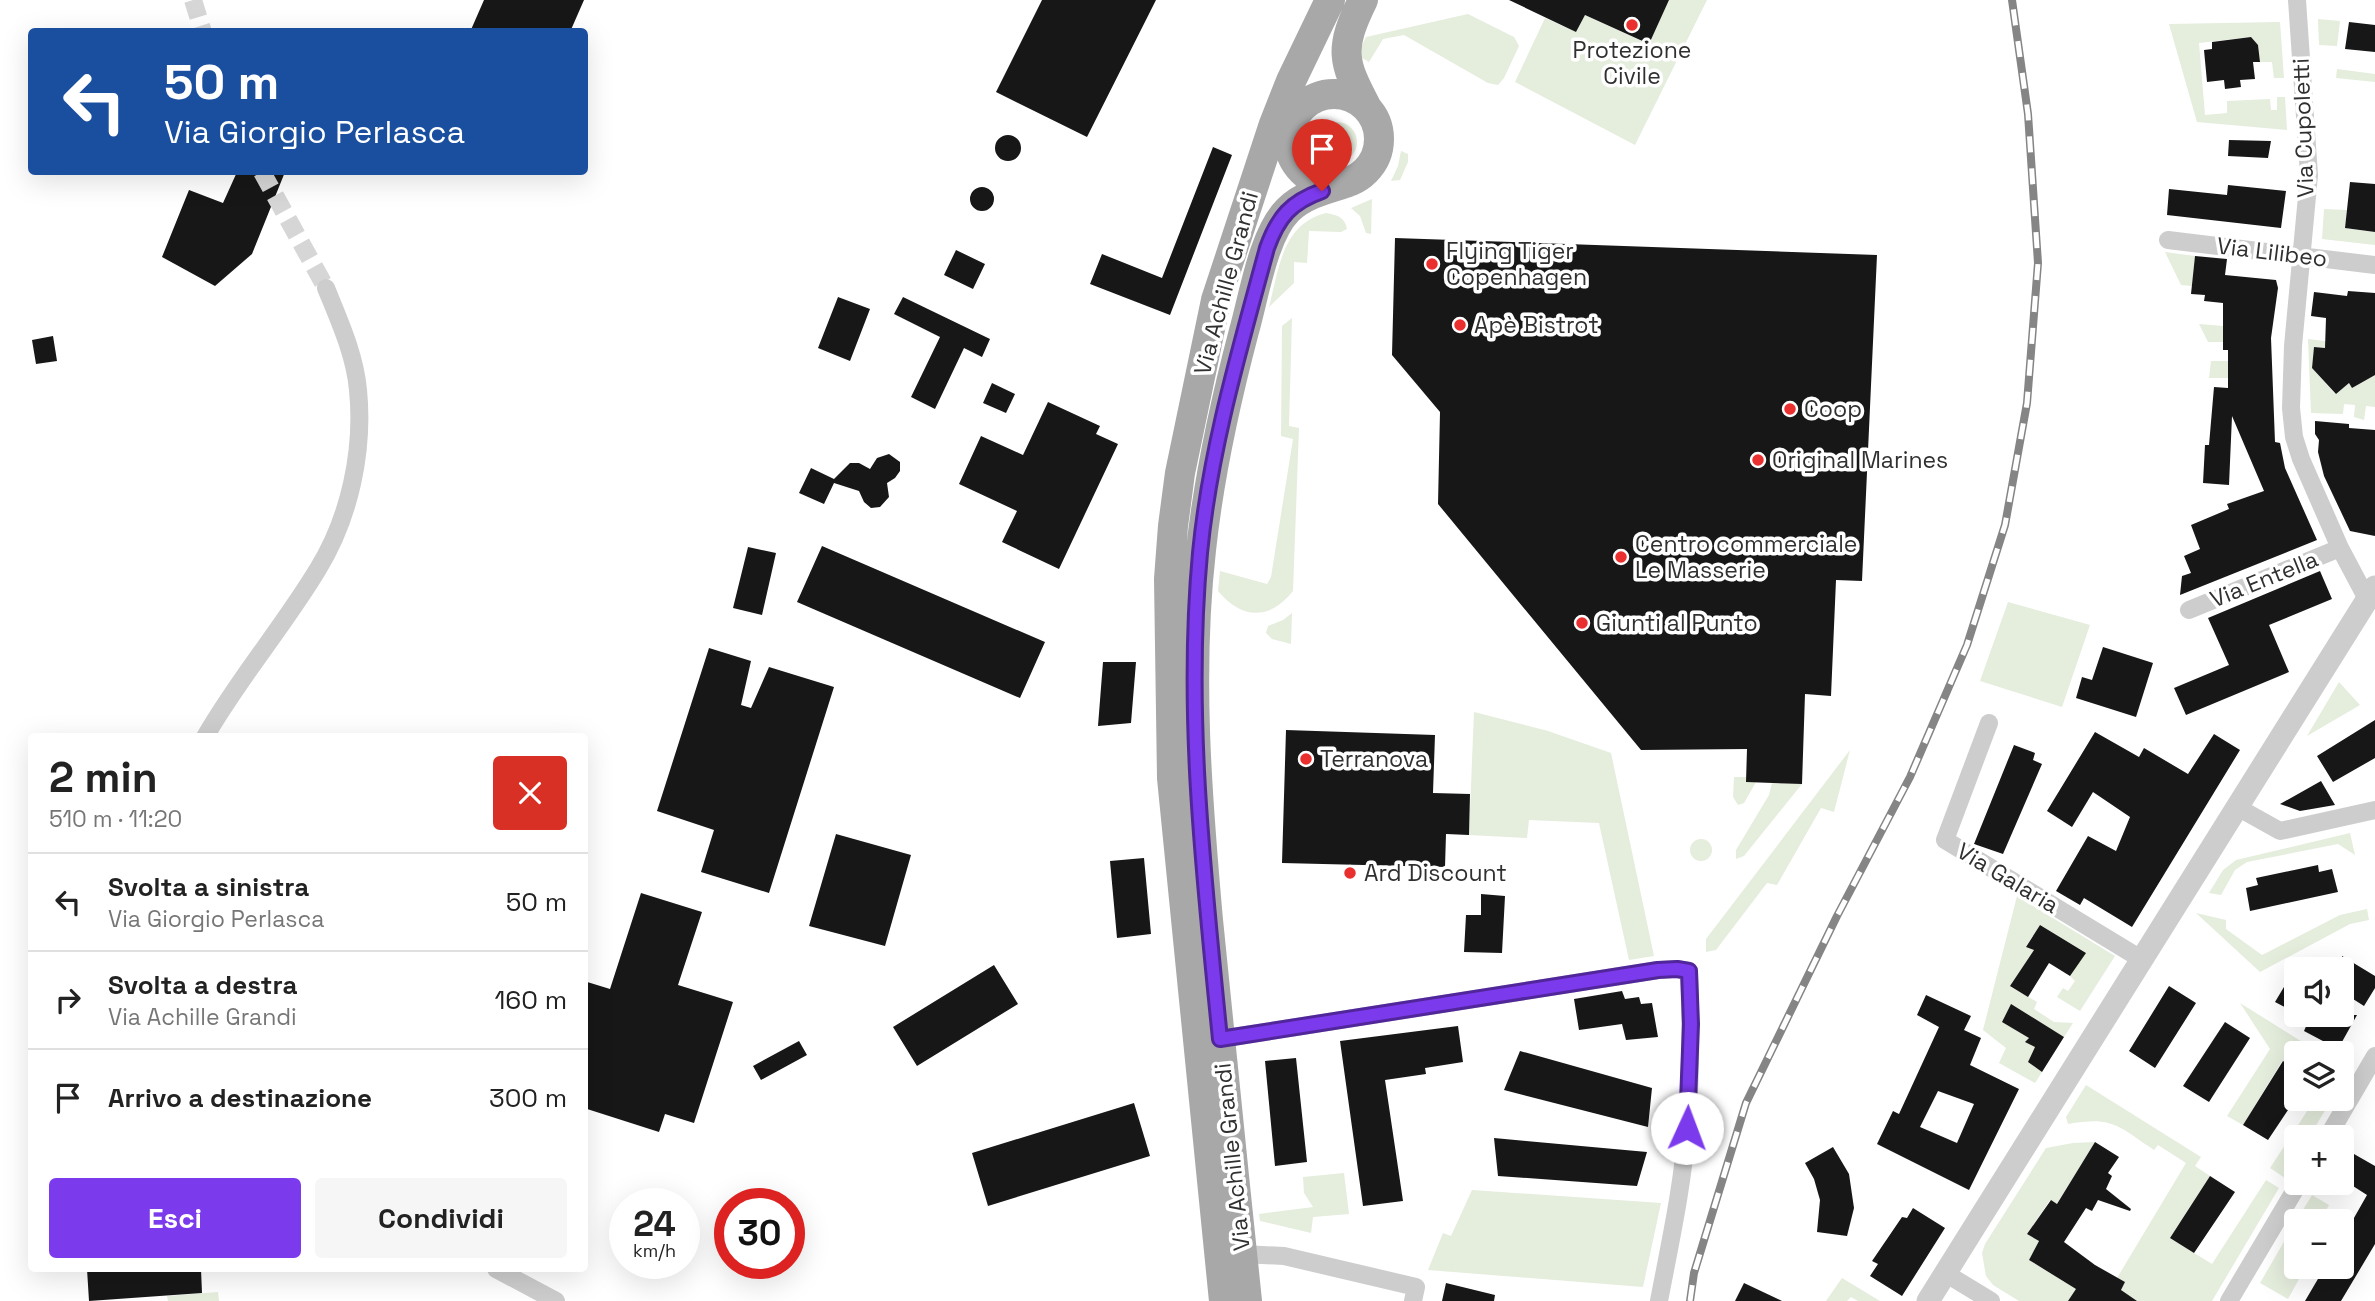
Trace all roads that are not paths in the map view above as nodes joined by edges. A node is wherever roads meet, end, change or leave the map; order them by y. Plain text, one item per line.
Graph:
1 (1330, 0) edge
2 (1343, 0) edge
3 (1363, 0) edge
4 (2297, 0) edge
5 (1367, 108) junction
6 (1297, 114) junction
7 (1346, 183) junction
8 (2168, 240) dead end
9 (2300, 256) junction
10 (2375, 265) edge
11 (326, 288) tunnel mouth
12 (2340, 548) junction
13 (2371, 593) edge
14 (2189, 610) dead end
15 (1170, 621) junction
16 (1989, 723) dead end
17 (207, 733) edge
18 (2237, 807) junction
19 (2375, 810) edge
20 (2141, 959) junction
21 (1220, 1039) junction
22 (2375, 1056) edge
23 (2335, 1125) edge
24 (2292, 1195) edge
25 (1242, 1254) junction
26 (502, 1272) edge
27 (1945, 1273) junction
28 (556, 1301) edge
29 (1224, 1301) edge
30 (1247, 1301) edge
31 (1413, 1301) edge
32 (1659, 1301) edge
33 (1928, 1301) edge
34 (1992, 1301) edge
35 (2229, 1301) edge

1 - 15 main road, Via Achille Grandi
2 - 6 main road, Via Achille Grandi
3 - 5 main road
4 - 9 street, Via Cupoletti
5 - 6 main road
5 - 7 main road
6 - 7 main road
6 - 15 main road, Via Achille Grandi
7 - 21 main road, Via Achille Grandi
8 - 9 street, Via Lilibeo
9 - 10 street, Via Lilibeo
9 - 12 street, Via Cupoletti
11 - 17 street
12 - 13 street, Via Cupoletti
12 - 14 street, Via Entella
13 - 18 street
15 - 29 main road, Via Achille Grandi
16 - 20 street, Via Galaria
18 - 19 street
18 - 20 street
20 - 27 street
21 - 25 main road, Via Achille Grandi
21 - 32 street
22 - 23 street
24 - 35 street
25 - 30 main road, Via Achille Grandi
25 - 31 street
26 - 28 street
27 - 33 street
27 - 34 street

